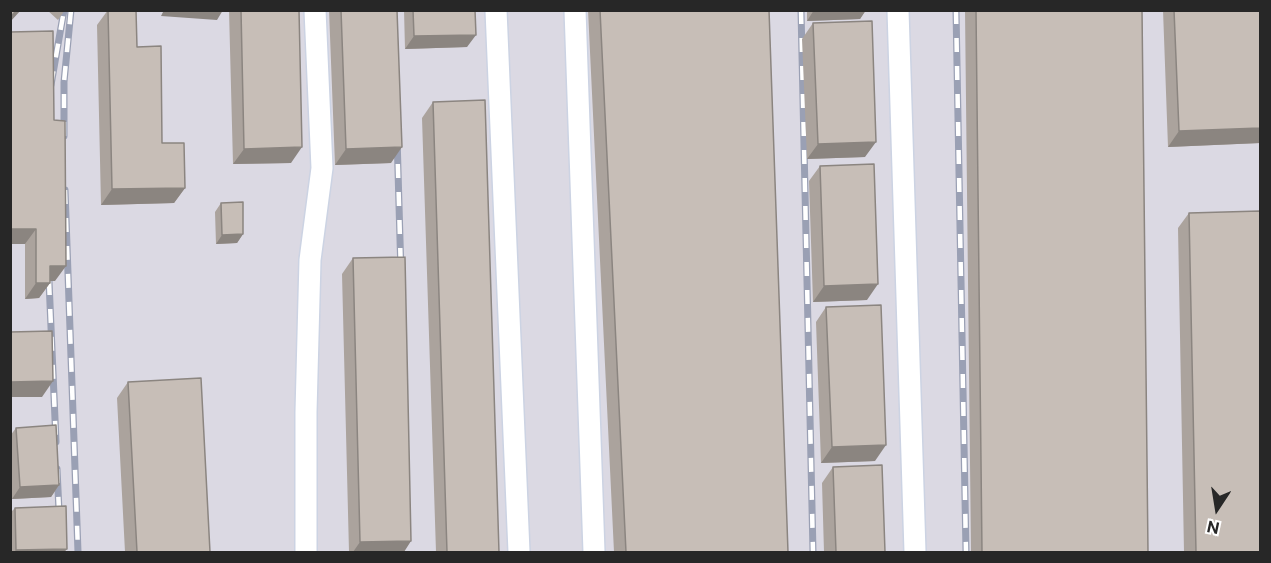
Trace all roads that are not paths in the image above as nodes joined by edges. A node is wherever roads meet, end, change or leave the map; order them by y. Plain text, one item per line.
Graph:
1 (315, 10) edge
2 (496, 10) edge
3 (575, 10) edge
4 (898, 10) edge
5 (306, 552) edge
6 (519, 552) edge
7 (594, 552) edge
8 (915, 552) edge

1 - 5 lane
2 - 6 lane
3 - 7 lane
4 - 8 lane

